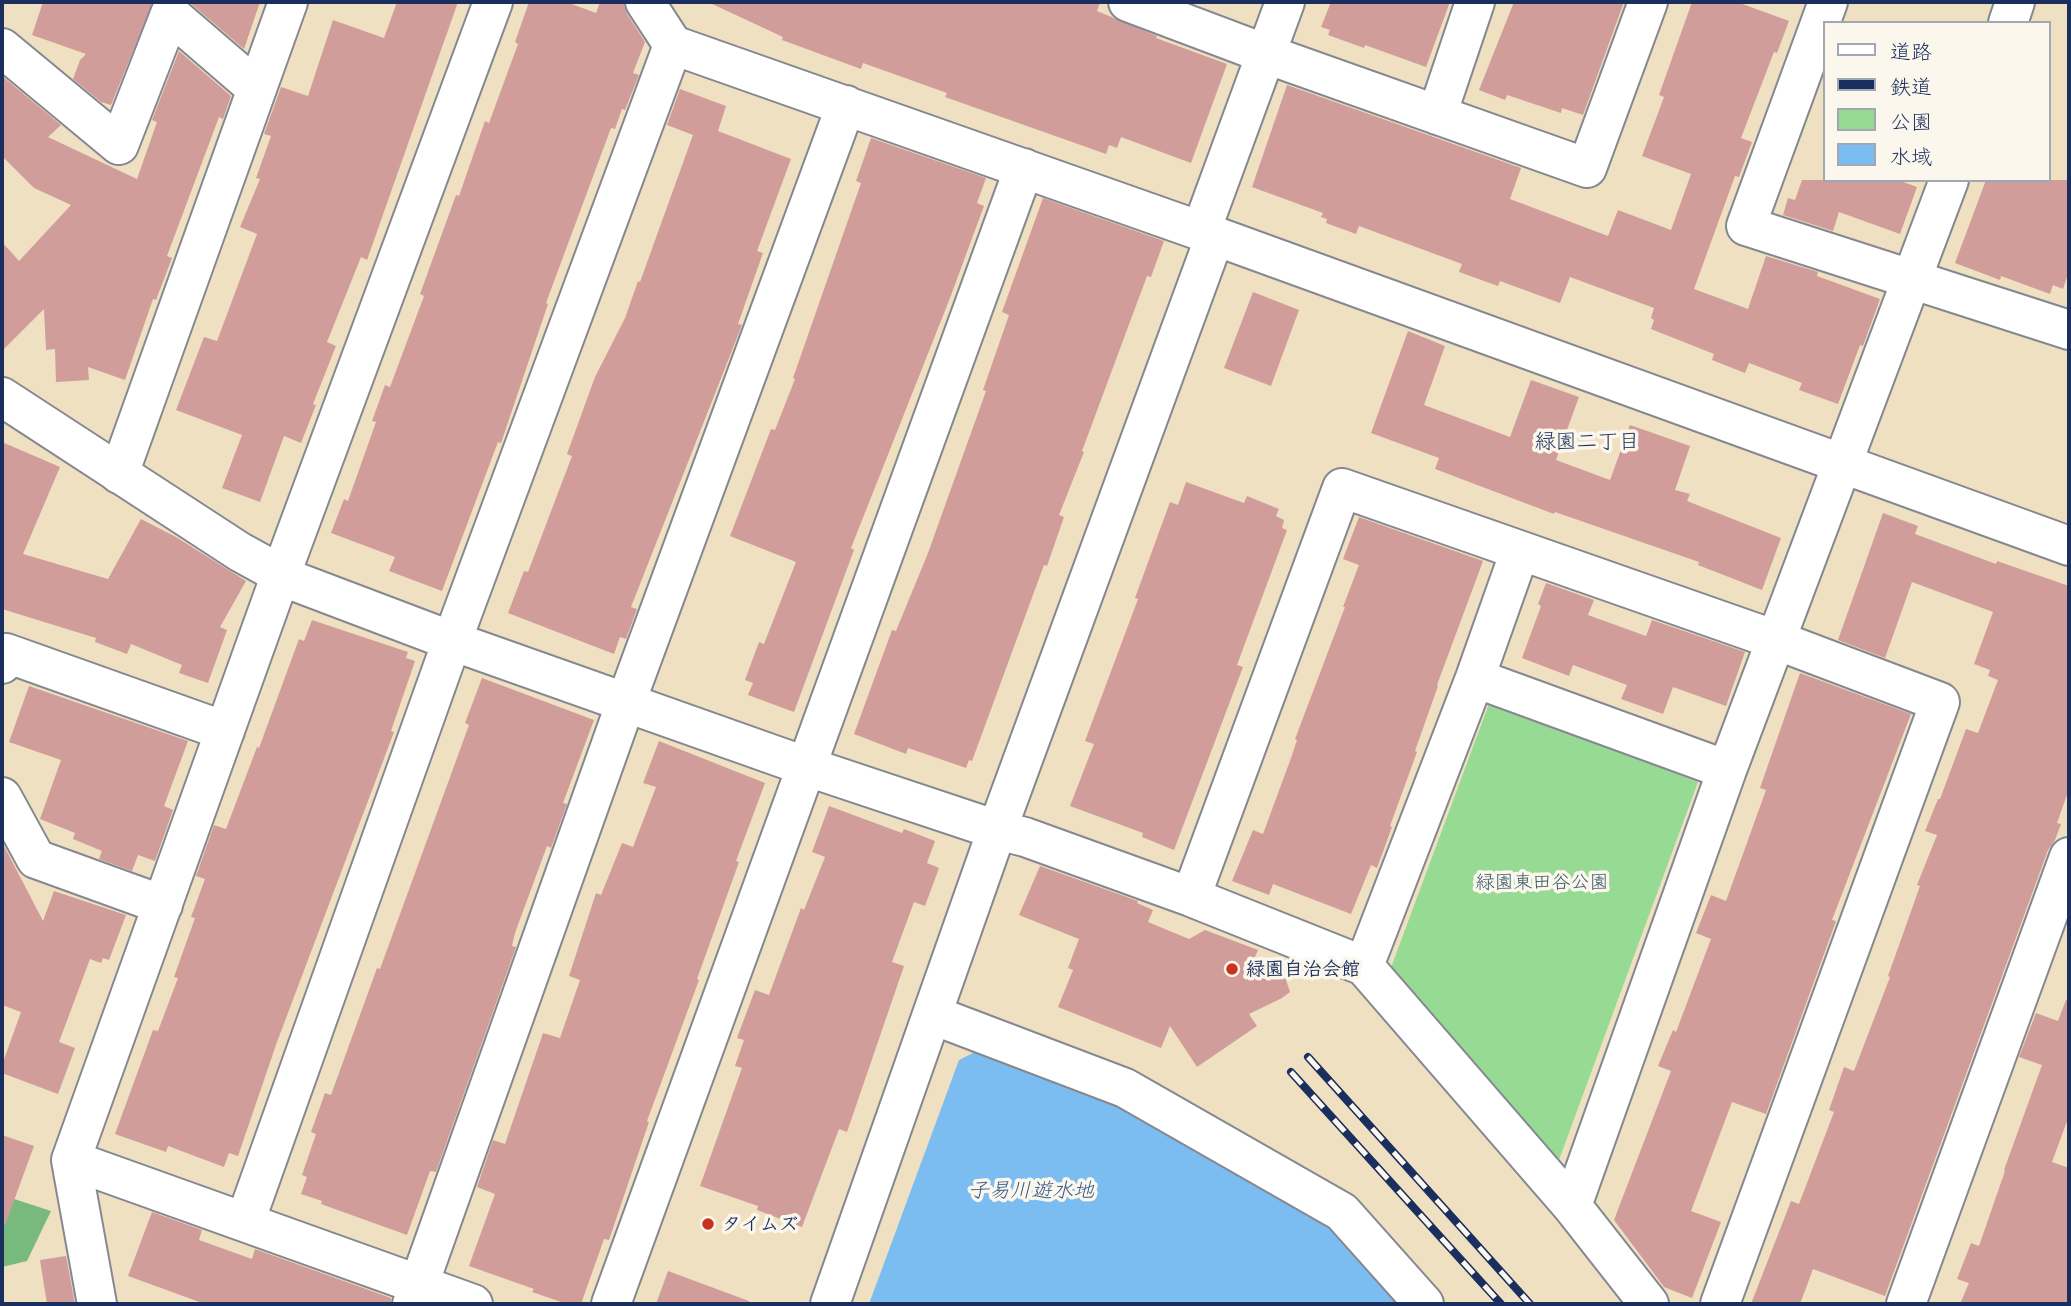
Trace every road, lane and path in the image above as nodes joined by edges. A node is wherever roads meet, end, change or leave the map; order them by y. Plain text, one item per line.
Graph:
1 (288, 2) edge
2 (493, 2) edge
3 (645, 2) edge
4 (1128, 2) edge
5 (1285, 2) edge
6 (1475, 2) edge
7 (1648, 2) edge
8 (1828, 2) edge
9 (2015, 2) edge
10 (2009, 21) edge
11 (673, 45) junction
12 (2, 48) edge
13 (1266, 54) junction
14 (257, 89) junction
15 (846, 105) junction
16 (1437, 115) junction
17 (1024, 168) junction
18 (1948, 182) edge
19 (1208, 234) junction
20 (1912, 279) junction
21 (2069, 330) edge
22 (2, 397) edge
23 (1841, 463) junction
24 (119, 474) junction
25 (2069, 546) edge
26 (1520, 551) junction
27 (281, 574) junction
28 (1776, 640) junction
29 (453, 641) junction
30 (2, 664) edge
31 (1475, 678) junction
32 (626, 702) junction
33 (225, 731) junction
34 (805, 766) junction
35 (1727, 770) junction
36 (2, 797) edge
37 (997, 830) junction
38 (2069, 857) edge
39 (1191, 897) junction
40 (163, 905) junction
41 (1364, 967) junction
42 (933, 1015) junction
43 (71, 1160) junction
44 (1572, 1206) junction
45 (245, 1222) junction
46 (415, 1295) edge
47 (97, 1304) edge
48 (473, 1304) edge
49 (611, 1304) edge
50 (830, 1304) edge
51 (1424, 1304) edge
52 (1649, 1304) edge
53 (1720, 1304) edge
54 (1906, 1304) edge

1 - 14 street
2 - 27 street
3 - 11 street
4 - 13 street
5 - 13 street
6 - 16 street
7 - 16 street
8 - 20 street
9 - 10 street
11 - 15 street
11 - 29 street
12 - 14 street
13 - 16 street
13 - 19 street
14 - 24 street
15 - 17 street
15 - 32 street
17 - 19 street
17 - 34 street
18 - 20 street
19 - 23 street
19 - 37 street
20 - 21 street
20 - 23 street
22 - 24 street
23 - 25 street
23 - 28 street
24 - 27 street
26 - 28 street
26 - 31 street
26 - 39 street
27 - 29 street
27 - 33 street
28 - 35 street
28 - 53 street
29 - 32 street
29 - 45 street
30 - 33 street
31 - 35 street
31 - 41 street
32 - 34 street
32 - 46 street
33 - 40 street
34 - 37 street
34 - 49 street
35 - 44 street
36 - 40 street
37 - 39 street
37 - 42 street
38 - 54 street
39 - 41 street
40 - 43 street
41 - 44 street
42 - 50 street
42 - 51 street
43 - 45 street
43 - 47 street
44 - 52 street
45 - 46 street
46 - 48 street

